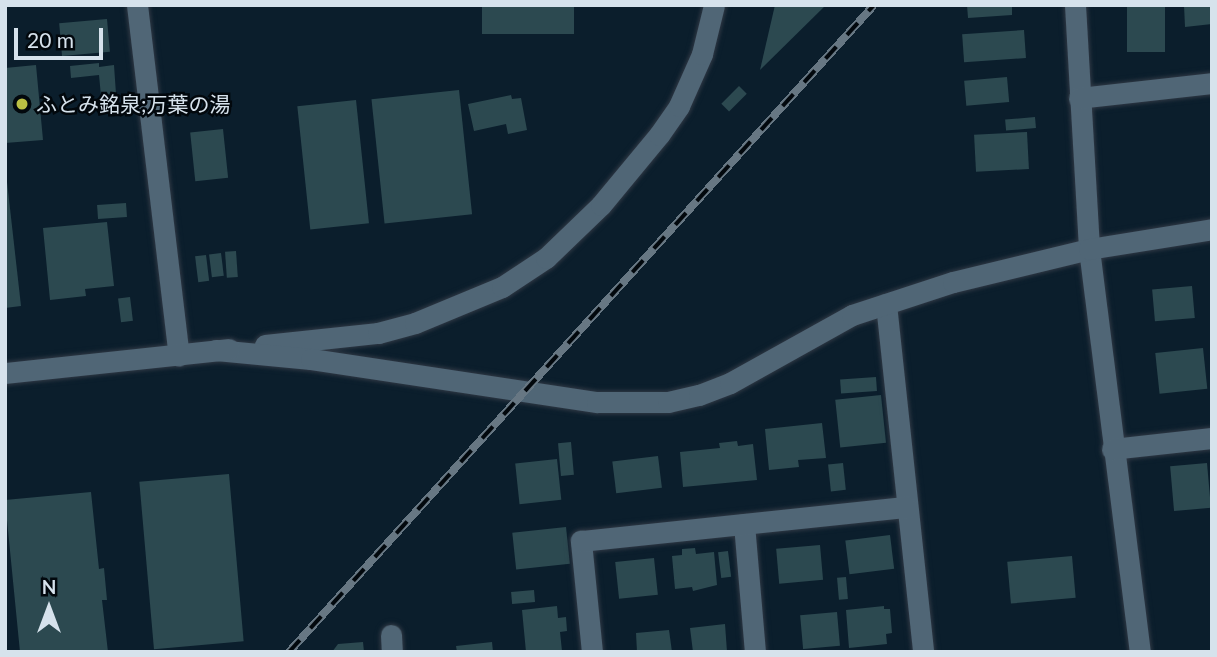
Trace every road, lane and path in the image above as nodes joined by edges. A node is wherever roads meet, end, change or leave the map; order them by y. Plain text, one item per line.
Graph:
1 (137, 5) edge
2 (714, 5) edge
3 (1075, 5) edge
4 (1212, 83) edge
5 (1079, 98) junction
6 (1212, 229) edge
7 (1089, 249) junction
8 (886, 304) junction
9 (216, 350) junction
10 (180, 355) junction
11 (5, 373) edge
12 (1212, 438) edge
13 (1112, 449) junction
14 (906, 506) junction
15 (744, 524) junction
16 (592, 652) edge
17 (755, 652) edge
18 (923, 652) edge
19 (1140, 652) edge

1 - 10 street
2 - 9 street
3 - 5 street
4 - 5 street
5 - 7 street
6 - 7 street
7 - 8 street
7 - 13 street
8 - 9 street
8 - 14 street
9 - 10 street
10 - 11 street
12 - 13 street
13 - 19 street
14 - 15 street
14 - 18 street
15 - 16 street
15 - 17 street

